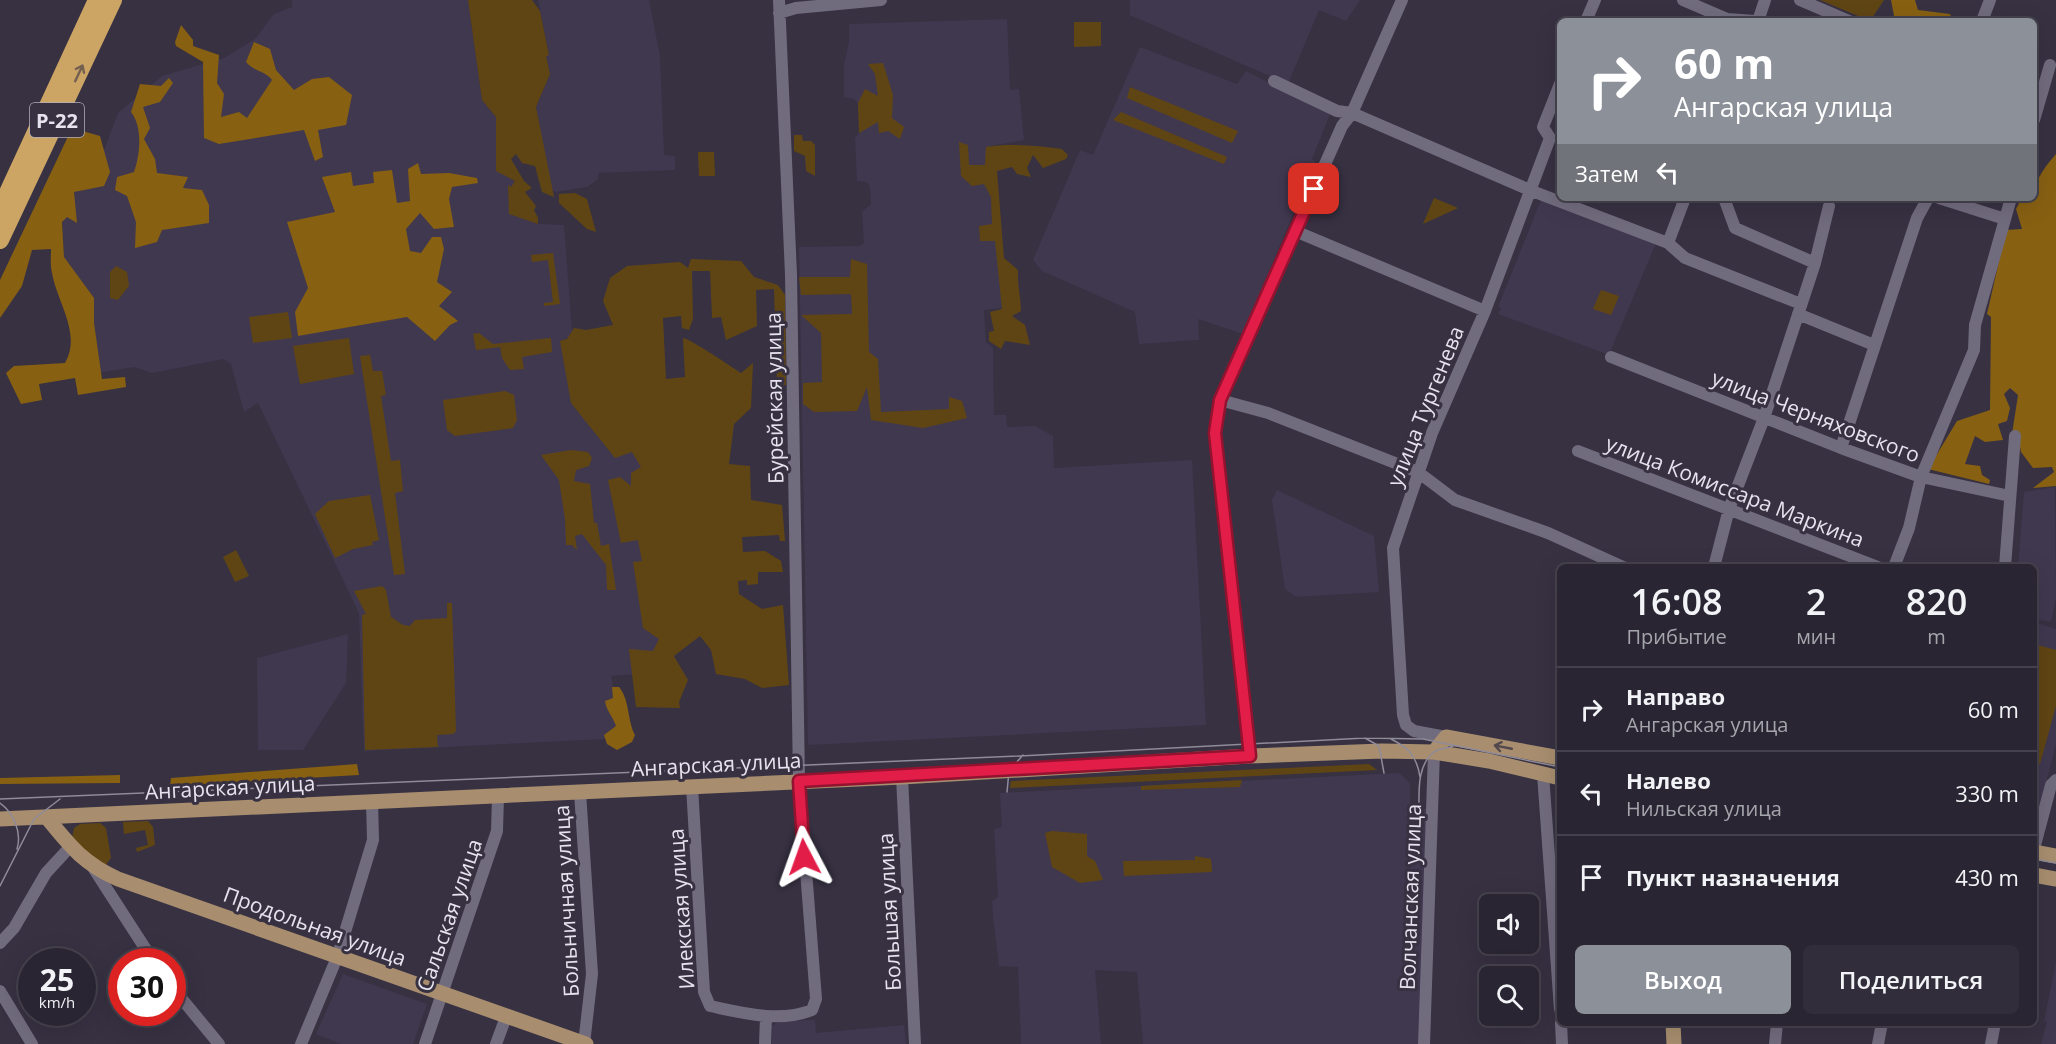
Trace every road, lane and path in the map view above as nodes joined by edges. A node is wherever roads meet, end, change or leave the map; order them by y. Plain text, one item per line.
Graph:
1 (97, 0) edge
2 (113, 0) edge
3 (778, 0) edge
4 (881, 0) edge
5 (1402, 0) edge
6 (1595, 0) edge
7 (1683, 0) edge
8 (1765, 0) edge
9 (1800, 0) edge
10 (1990, 0) edge
11 (780, 13) junction
12 (1587, 18) edge
13 (1725, 18) edge
14 (1757, 18) edge
15 (1843, 18) edge
16 (1983, 18) edge
17 (2050, 65) dead end
18 (1274, 81) dead end
19 (1557, 92) edge
20 (2037, 110) edge
21 (1352, 113) junction
22 (1543, 127) junction
23 (1557, 132) edge
24 (1532, 191) junction
25 (1557, 201) edge
26 (1558, 201) edge
27 (1684, 201) edge
28 (1725, 201) edge
29 (1926, 201) edge
30 (1948, 201) edge
31 (2010, 201) edge
32 (1829, 206) dead end
33 (0, 210) edge
34 (2005, 219) junction
35 (1295, 231) junction
36 (0, 240) edge
37 (1668, 243) junction
38 (1815, 263) junction
39 (1800, 309) junction
40 (1485, 310) junction
41 (1874, 345) junction
42 (1611, 357) dead end
43 (1220, 400) junction
44 (1764, 418) junction
45 (2015, 436) dead end
46 (1841, 448) junction
47 (1578, 451) dead end
48 (1418, 472) junction
49 (1921, 477) junction
50 (2010, 496) junction
51 (1730, 509) junction
52 (1616, 564) edge
53 (1715, 564) edge
54 (1870, 564) edge
55 (1895, 564) edge
56 (2005, 564) edge
57 (1439, 742) junction
58 (1250, 756) junction
59 (1557, 758) edge
60 (1543, 774) junction
61 (902, 777) junction
62 (1557, 777) edge
63 (2056, 780) edge
64 (799, 781) junction
65 (692, 786) junction
66 (579, 792) junction
67 (498, 796) junction
68 (372, 801) junction
69 (0, 819) edge
70 (48, 819) junction
71 (2037, 839) edge
72 (70, 848) junction
73 (2037, 851) edge
74 (2056, 856) edge
75 (94, 869) junction
76 (2037, 876) edge
77 (2056, 879) edge
78 (0, 943) edge
79 (145, 948) edge
80 (338, 955) junction
81 (1557, 968) edge
82 (0, 991) edge
83 (442, 995) junction
84 (186, 1004) edge
85 (506, 1017) junction
86 (766, 1017) junction
87 (1561, 1026) edge
88 (1674, 1026) edge
89 (1777, 1026) edge
90 (1881, 1026) edge
91 (1994, 1026) edge
92 (32, 1044) edge
93 (219, 1044) edge
94 (302, 1044) edge
95 (424, 1044) edge
96 (496, 1044) edge
97 (585, 1044) edge
98 (765, 1044) edge
99 (915, 1044) edge
100 (1424, 1044) edge
101 (1563, 1044) edge
102 (1674, 1044) edge
103 (1775, 1044) edge
104 (1878, 1044) edge
105 (1991, 1044) edge

1 - 33 highway, Р-22
36 -> 2 highway, Р-22
3 - 11 street, Бурейская улица
4 - 11 street
5 - 21 street
6 - 12 street
7 - 13 street
8 - 14 street
9 - 15 street
10 - 16 street
11 - 64 street, Бурейская улица
17 - 20 street
18 - 21 street
19 - 22 street, улица Тургенева
21 - 24 street
21 - 35 street
22 - 23 street
22 - 24 street, улица Тургенева
24 - 25 street
24 - 40 street, улица Тургенева
26 - 37 street
27 - 37 street
28 - 38 street
29 - 41 street
30 - 34 street
31 - 34 street
32 - 38 street
34 - 49 street
35 - 40 street
35 - 43 street
37 - 39 street
38 - 39 street
39 - 41 street
39 - 44 street
40 - 48 street, улица Тургенева
41 - 46 street
42 - 44 street, улица Черняховского
43 - 48 street
43 - 58 street
44 - 46 street, улица Черняховского
44 - 51 street
45 - 50 street
46 - 49 street, улица Черняховского
47 - 51 street, улица Комиссара Маркина
48 - 52 street
48 - 57 street, улица Тургенева
49 - 50 street, улица Черняховского
49 - 55 street
50 - 56 street
51 - 53 street
51 - 54 street, улица Комиссара Маркина
57 - 58 main road, Ангарская улица
59 -> 57 main road, Ангарская улица
57 - 60 main road, Ангарская улица
57 - 100 street, Волчанская улица
58 - 61 main road, Ангарская улица
60 - 62 main road, Ангарская улица
60 - 81 street
61 - 64 main road, Ангарская улица
61 - 99 street, Большая улица
63 - 71 street
64 - 65 main road, Ангарская улица
64 - 86 street, Бурейская улица
65 - 66 main road, Ангарская улица
65 - 86 street, Илекская улица
66 - 67 main road, Ангарская улица
66 - 97 street, Больничная улица
67 - 68 main road, Ангарская улица
67 - 83 street, Сальская улица
68 - 70 main road, Ангарская улица
68 - 80 street
69 - 70 main road, Ангарская улица
70 - 72 main road, Продольная улица
72 - 75 main road, Продольная улица
72 - 78 street
73 - 74 main road
75 - 79 street
75 - 80 main road, Продольная улица
76 - 77 main road
80 - 83 main road, Продольная улица
80 - 94 street
82 - 92 street
83 - 85 main road, Продольная улица
83 - 95 street, Сальская улица
84 - 93 street
85 - 96 street
85 - 97 main road, Продольная улица
86 - 98 street
87 - 101 street
88 - 102 main road
89 - 103 street
90 - 104 street
91 - 105 street

